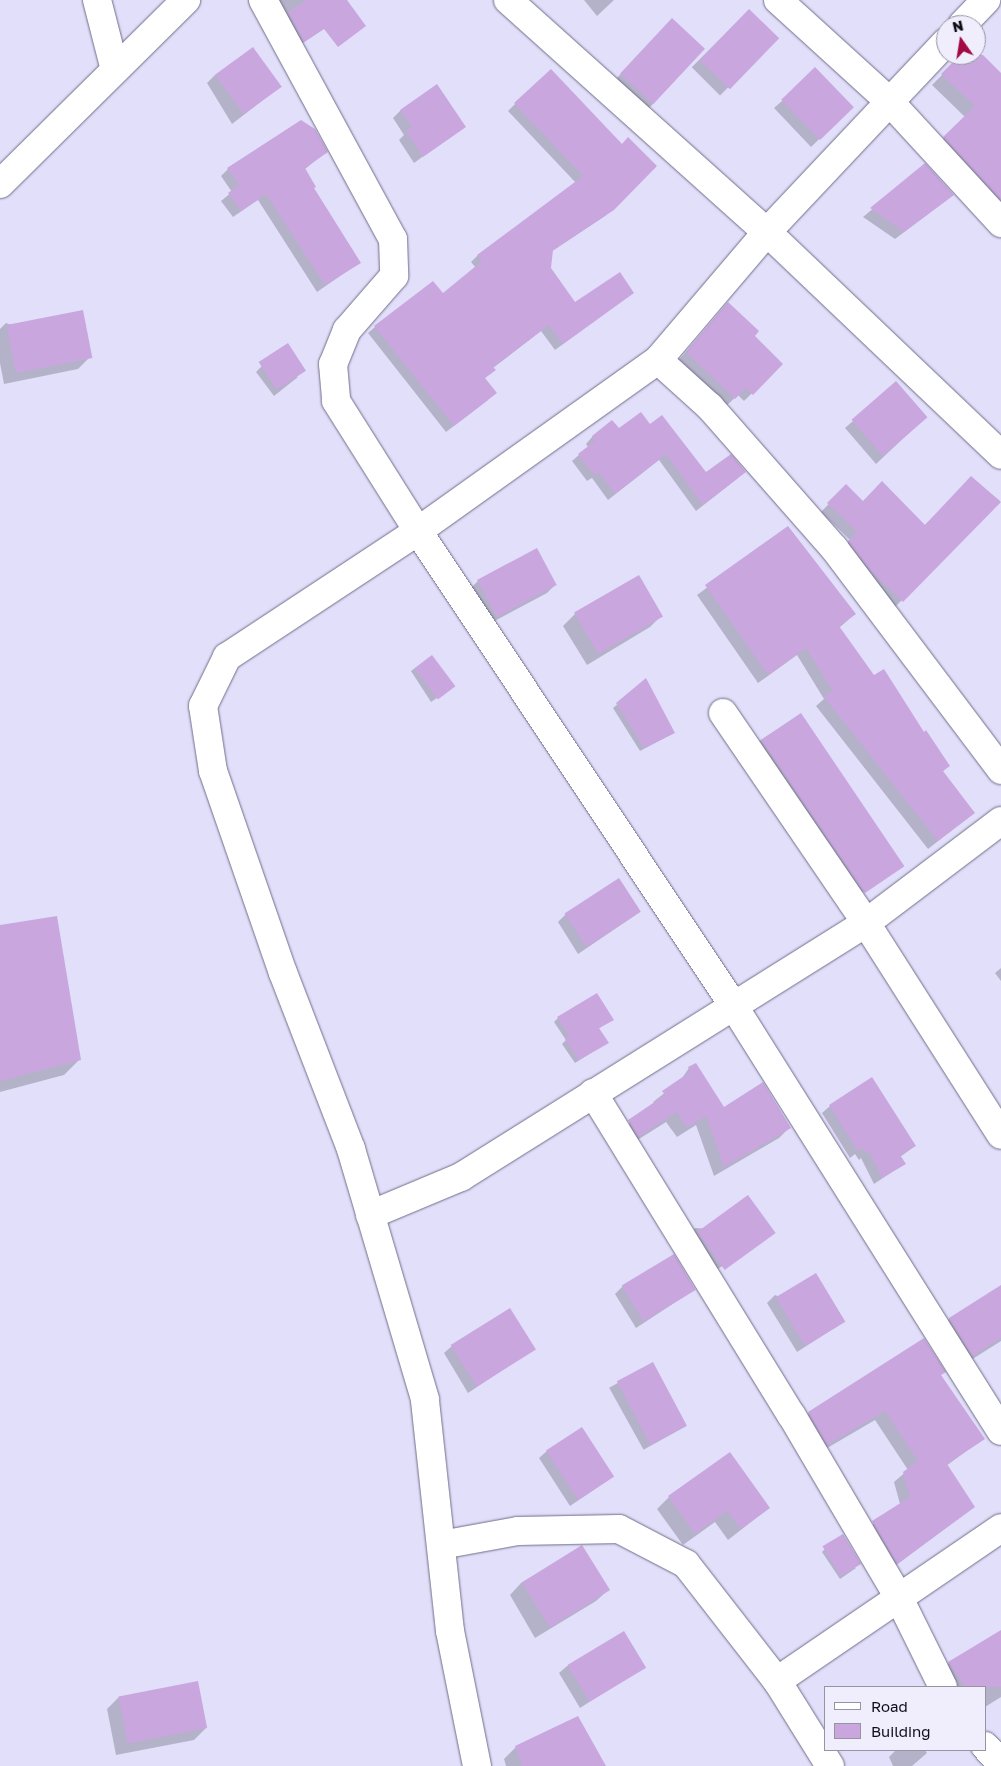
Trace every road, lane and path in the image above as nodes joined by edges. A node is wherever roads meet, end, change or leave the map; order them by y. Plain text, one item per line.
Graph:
1 (96, 0) edge
2 (186, 0) edge
3 (262, 0) edge
4 (508, 0) edge
5 (778, 0) edge
6 (986, 0) edge
7 (972, 15) edge
8 (936, 52) edge
9 (115, 70) junction
10 (889, 101) junction
11 (0, 184) edge
12 (1001, 223) edge
13 (766, 232) junction
14 (658, 360) junction
15 (1001, 455) edge
16 (418, 531) junction
17 (723, 713) dead end
18 (1001, 770) edge
19 (1001, 821) edge
20 (866, 923) junction
21 (733, 1005) junction
22 (593, 1094) junction
23 (1001, 1135) edge
24 (370, 1215) junction
25 (1001, 1431) edge
26 (1001, 1528) edge
27 (440, 1546) junction
28 (899, 1598) junction
29 (778, 1681) junction
30 (943, 1686) edge
31 (986, 1747) edge
32 (1001, 1764) edge
33 (477, 1766) edge
34 (830, 1766) edge

1 - 9 street
2 - 9 street
3 - 16 street
4 - 13 street
5 - 10 street
6 - 7 street
8 - 10 street
9 - 11 street
10 - 12 street
10 - 13 street
13 - 14 street
13 - 15 street
14 - 16 street
14 - 18 street
16 - 21 street
16 - 24 street
17 - 20 street
19 - 20 street
20 - 21 street
20 - 23 street
21 - 22 street
21 - 25 street
22 - 24 street
22 - 28 street
24 - 27 street
26 - 28 street
27 - 29 street
27 - 33 street
28 - 29 street
28 - 30 street
29 - 34 street
31 - 32 street

